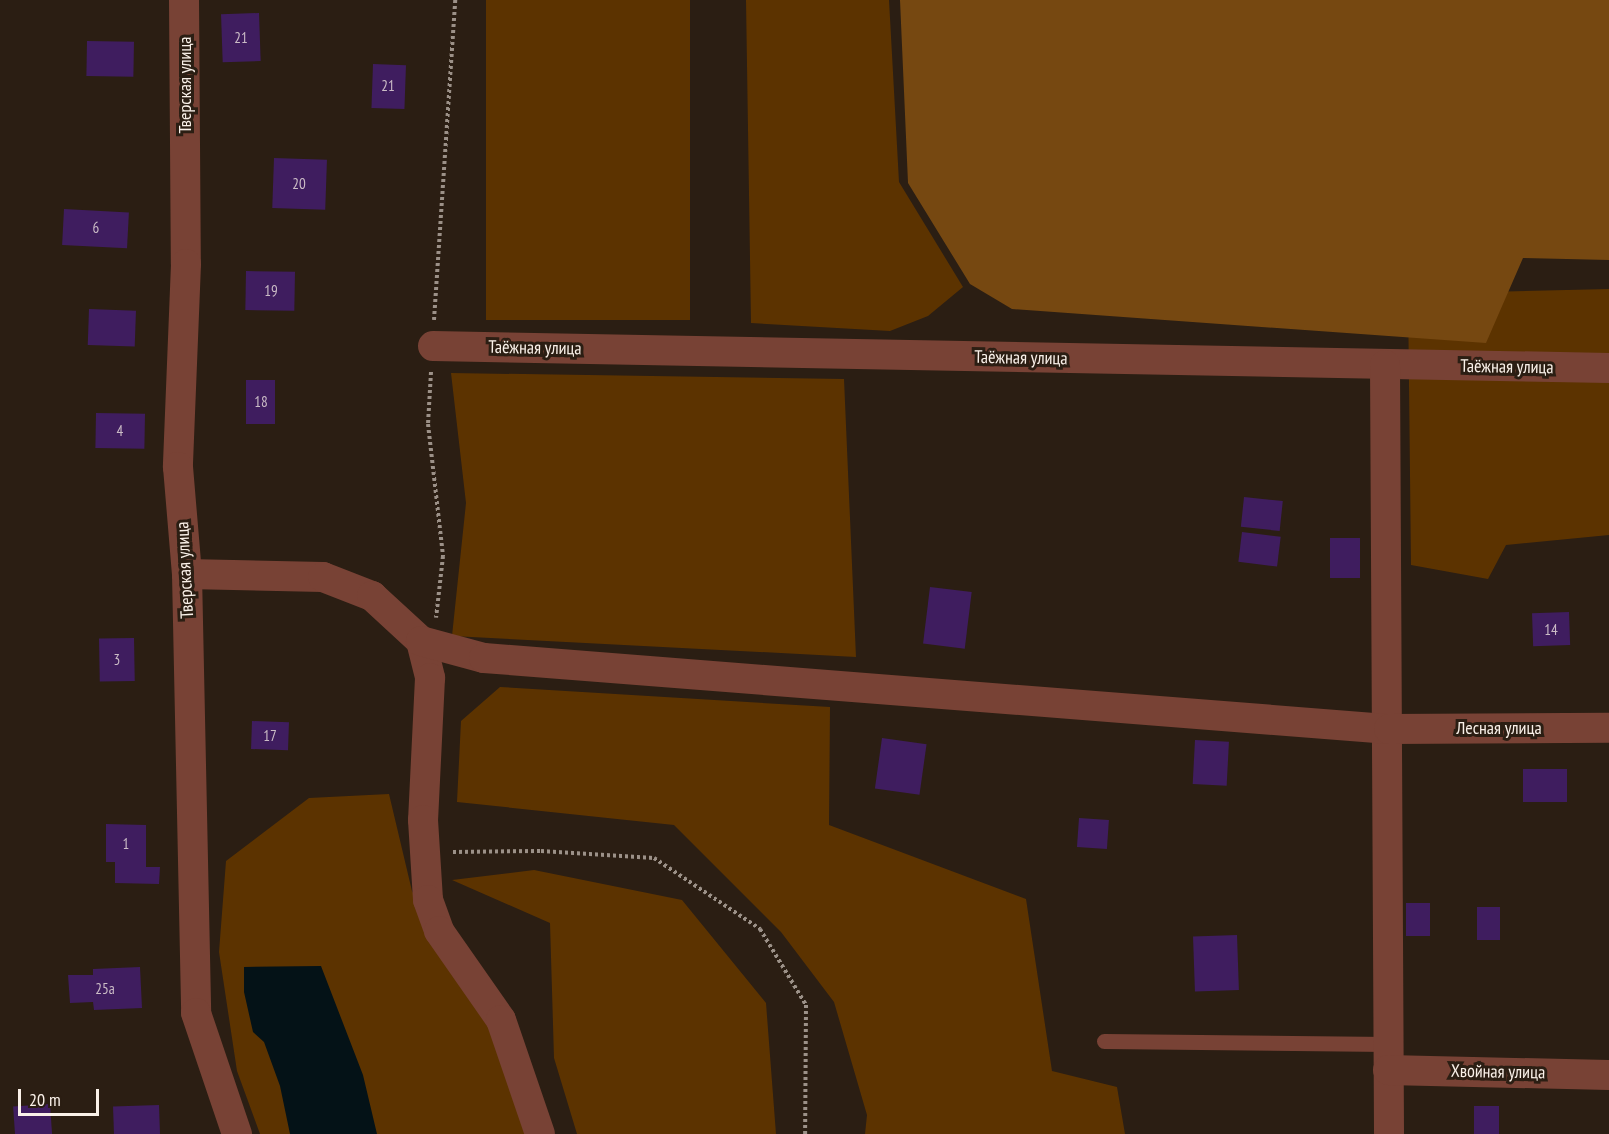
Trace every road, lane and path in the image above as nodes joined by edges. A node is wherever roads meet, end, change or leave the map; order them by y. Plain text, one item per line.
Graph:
1 (184, 0) edge
2 (433, 346) dead end
3 (1385, 365) junction
4 (1609, 368) edge
5 (187, 574) junction
6 (421, 641) junction
7 (1609, 728) edge
8 (1389, 729) junction
9 (426, 852) junction
10 (1104, 1041) dead end
11 (1388, 1057) junction
12 (1609, 1075) edge
13 (237, 1134) edge
14 (540, 1134) edge
15 (805, 1134) edge
16 (1389, 1134) edge

1 - 5 street, Тверская улица
2 - 3 street, Таёжная улица
3 - 4 street, Таёжная улица
3 - 8 street
5 - 6 street
5 - 13 street, Тверская улица
6 - 8 street, Лесная улица
6 - 9 street
7 - 8 street, Лесная улица
8 - 11 street
9 - 14 street
9 - 15 path
10 - 11 lane
11 - 12 street, Хвойная улица
11 - 16 street

